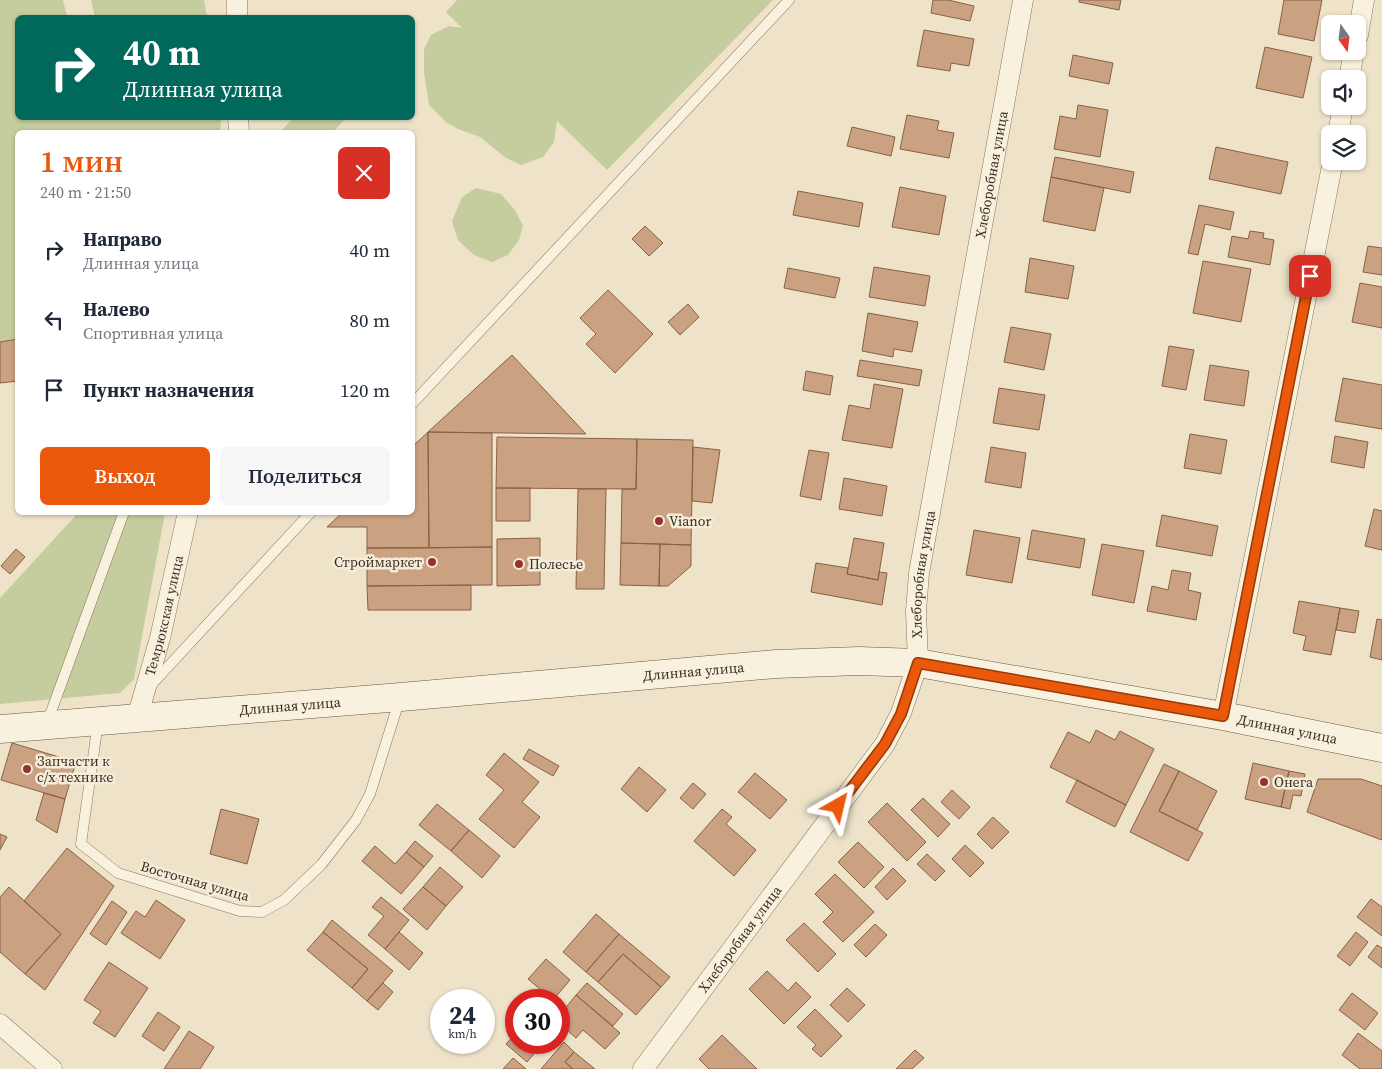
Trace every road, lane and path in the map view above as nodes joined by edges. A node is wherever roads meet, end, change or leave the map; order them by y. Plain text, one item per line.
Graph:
1 (237, 0) edge
2 (789, 0) edge
3 (1023, 0) edge
4 (1364, 0) edge
5 (237, 15) edge
6 (1361, 15) edge
7 (1330, 170) edge
8 (415, 401) edge
9 (123, 515) edge
10 (187, 515) edge
11 (308, 515) edge
12 (918, 663) junction
13 (144, 692) junction
14 (401, 697) junction
15 (1223, 716) junction
16 (137, 718) junction
17 (98, 721) junction
18 (46, 726) junction
19 (0, 729) edge
20 (1382, 748) edge
21 (0, 1024) edge
22 (52, 1069) edge
23 (643, 1069) edge

1 - 5 street
2 - 8 lane
3 - 12 street, Хлеборобная улица
4 - 6 street
7 - 15 street
9 - 18 lane
10 - 13 street, Темрюкская улица
11 - 13 lane
12 - 14 street, Длинная улица
12 - 15 street, Длинная улица
12 - 23 street, Хлеборобная улица
13 - 16 street, Темрюкская улица
14 - 16 street, Длинная улица
14 - 17 lane, Восточная улица
15 - 20 street, Длинная улица
16 - 17 street, Длинная улица
17 - 18 street, Длинная улица
18 - 19 street, Длинная улица
21 - 22 street

